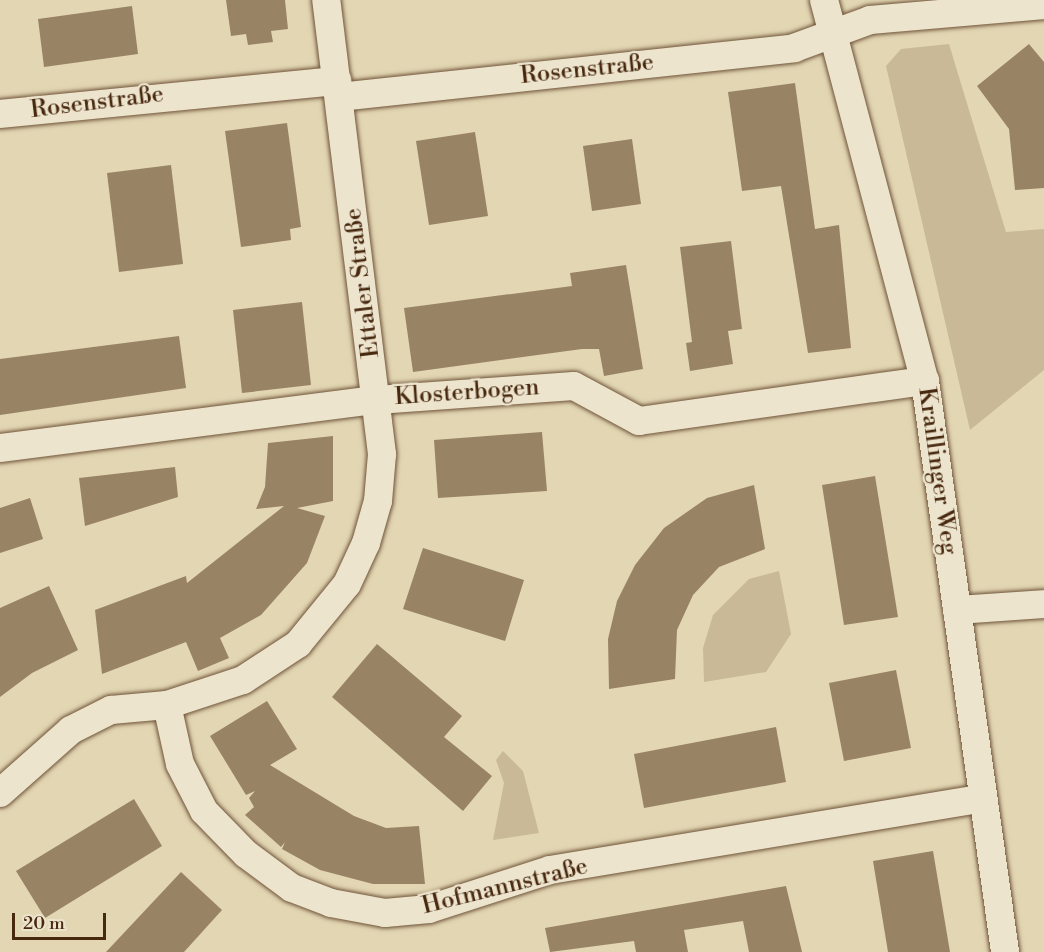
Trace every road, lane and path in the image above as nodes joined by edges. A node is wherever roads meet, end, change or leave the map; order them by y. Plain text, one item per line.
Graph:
1 (326, 0) edge
2 (824, 0) edge
3 (1044, 5) edge
4 (833, 32) junction
5 (338, 89) junction
6 (0, 114) edge
7 (925, 381) junction
8 (377, 400) junction
9 (0, 448) edge
10 (1044, 604) edge
11 (957, 610) junction
12 (167, 705) junction
13 (0, 793) edge
14 (983, 798) junction
15 (1005, 952) edge

1 - 5 street, Ettaler Straße
2 - 4 street, Kraillinger Weg
3 - 4 street, Rosenstraße
4 - 5 street, Rosenstraße
4 - 7 street, Kraillinger Weg
5 - 6 street, Rosenstraße
5 - 8 street, Ettaler Straße
7 - 8 street, Klosterbogen
7 - 11 street, Kraillinger Weg
8 - 9 street, Klosterbogen
8 - 12 street, Ettaler Straße
10 - 11 street
11 - 14 street, Kraillinger Weg
12 - 13 street, Ettaler Straße
12 - 14 street, Hofmannstraße
14 - 15 street, Kraillinger Weg

